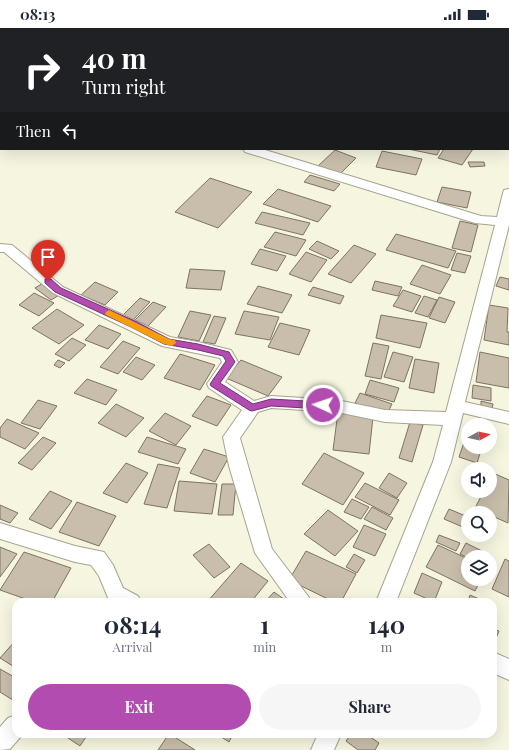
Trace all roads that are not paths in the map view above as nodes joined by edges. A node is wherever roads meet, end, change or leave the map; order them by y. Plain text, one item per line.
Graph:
1 (252, 150) edge
2 (509, 193) edge
3 (503, 222) junction
4 (0, 248) edge
5 (252, 408) junction
6 (455, 413) junction
7 (509, 418) edge
8 (0, 531) edge
9 (123, 598) edge
10 (298, 598) edge
11 (388, 598) edge
12 (497, 664) edge
13 (509, 670) edge
14 (328, 738) edge
15 (322, 750) edge

1 - 3 street
2 - 3 street
3 - 6 street
4 - 5 street
5 - 6 street
5 - 10 street
6 - 7 street
6 - 11 street
8 - 9 street
12 - 13 street
14 - 15 street

